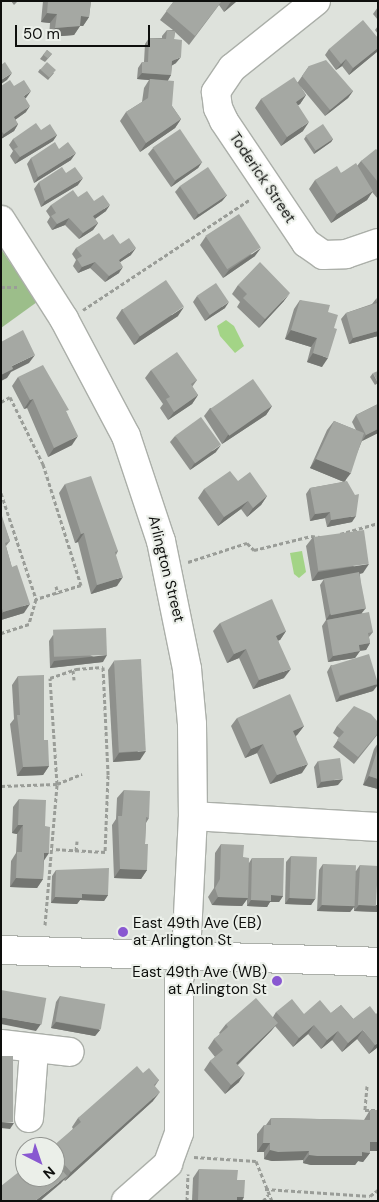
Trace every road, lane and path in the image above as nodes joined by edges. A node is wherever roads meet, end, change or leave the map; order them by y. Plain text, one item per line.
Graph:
1 (316, 1) edge
2 (269, 187) junction
3 (1, 220) edge
4 (378, 243) edge
5 (23, 287) dead end
6 (1, 288) edge
7 (82, 311) dead end
8 (1, 402) edge
9 (1, 493) edge
10 (378, 523) edge
11 (334, 536) edge
12 (325, 538) edge
13 (185, 563) dead end
14 (56, 586) dead end
15 (58, 594) junction
16 (36, 599) junction
17 (1, 633) edge
18 (73, 670) junction
19 (74, 680) dead end
20 (82, 774) dead end
21 (57, 784) junction
22 (1, 786) edge
23 (193, 816) junction
24 (378, 828) edge
25 (77, 841) dead end
26 (52, 850) junction
27 (76, 851) junction
28 (45, 925) dead end
29 (1, 950) edge
30 (186, 955) junction
31 (378, 962) edge
32 (1, 1044) edge
33 (34, 1050) junction
34 (70, 1052) dead end
35 (367, 1086) dead end
36 (378, 1110) edge
37 (29, 1118) dead end
38 (181, 1152) junction
39 (265, 1189) junction
40 (378, 1190) edge
41 (268, 1195) junction
42 (126, 1201) edge
43 (187, 1201) edge
44 (263, 1201) edge
45 (272, 1201) edge

1 - 2 street, Toderick Street
2 - 4 street, Toderick Street
2 - 7 path
3 - 23 street, Arlington Street
5 - 6 path
8 - 15 path
9 - 16 path
10 - 11 path
12 - 13 path
14 - 15 path
15 - 16 path
16 - 17 path
18 - 19 path
18 - 21 path
18 - 27 path
20 - 21 path
21 - 22 path
21 - 26 path
23 - 24 street
23 - 30 street, Arlington Street
25 - 27 path
26 - 27 path
26 - 28 path
29 - 30 street
30 - 31 street
30 - 38 street, Arlington Street
32 - 33 street
33 - 34 street
33 - 37 street
35 - 36 path
38 - 39 path
38 - 42 street, Arlington Street
38 - 43 path
39 - 40 path
39 - 41 path
41 - 44 path
41 - 45 path

